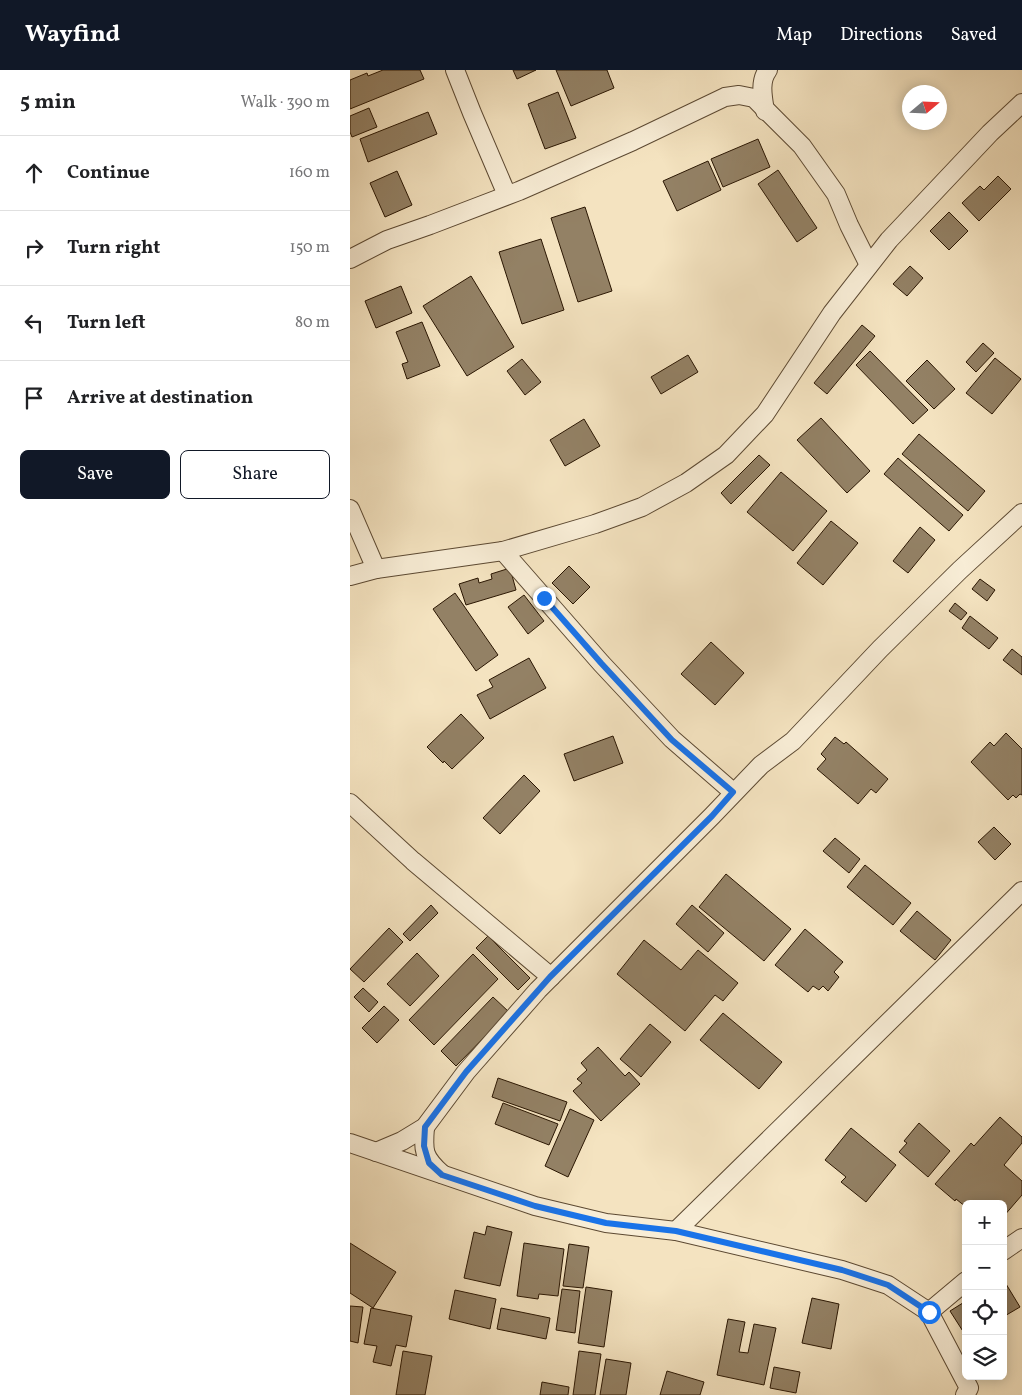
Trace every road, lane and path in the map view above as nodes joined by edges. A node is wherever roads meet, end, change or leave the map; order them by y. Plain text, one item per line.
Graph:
1 (456, 70) edge
2 (768, 70) edge
3 (1022, 103) edge
4 (765, 111) junction
5 (507, 195) junction
6 (350, 259) edge
7 (869, 265) junction
8 (350, 509) edge
9 (1022, 513) edge
10 (503, 551) junction
11 (376, 570) junction
12 (350, 576) edge
13 (733, 792) junction
14 (350, 803) edge
15 (1022, 891) edge
16 (550, 977) junction
17 (425, 1127) junction
18 (350, 1143) edge
19 (376, 1152) junction
20 (442, 1175) junction
21 (676, 1231) junction
22 (1022, 1238) edge
23 (1007, 1248) edge
24 (962, 1285) edge
25 (929, 1312) junction
26 (965, 1395) edge

1 - 5 street
2 - 4 street
3 - 7 street
4 - 5 street
4 - 7 street
5 - 6 street
7 - 10 street
8 - 11 street
9 - 13 street
10 - 11 street
10 - 13 street
11 - 12 street
13 - 16 street
14 - 16 street
15 - 21 street
16 - 17 street
17 - 19 street
17 - 20 street
18 - 19 street
19 - 20 street
20 - 21 street
21 - 25 street
22 - 23 street
24 - 25 street
25 - 26 street

